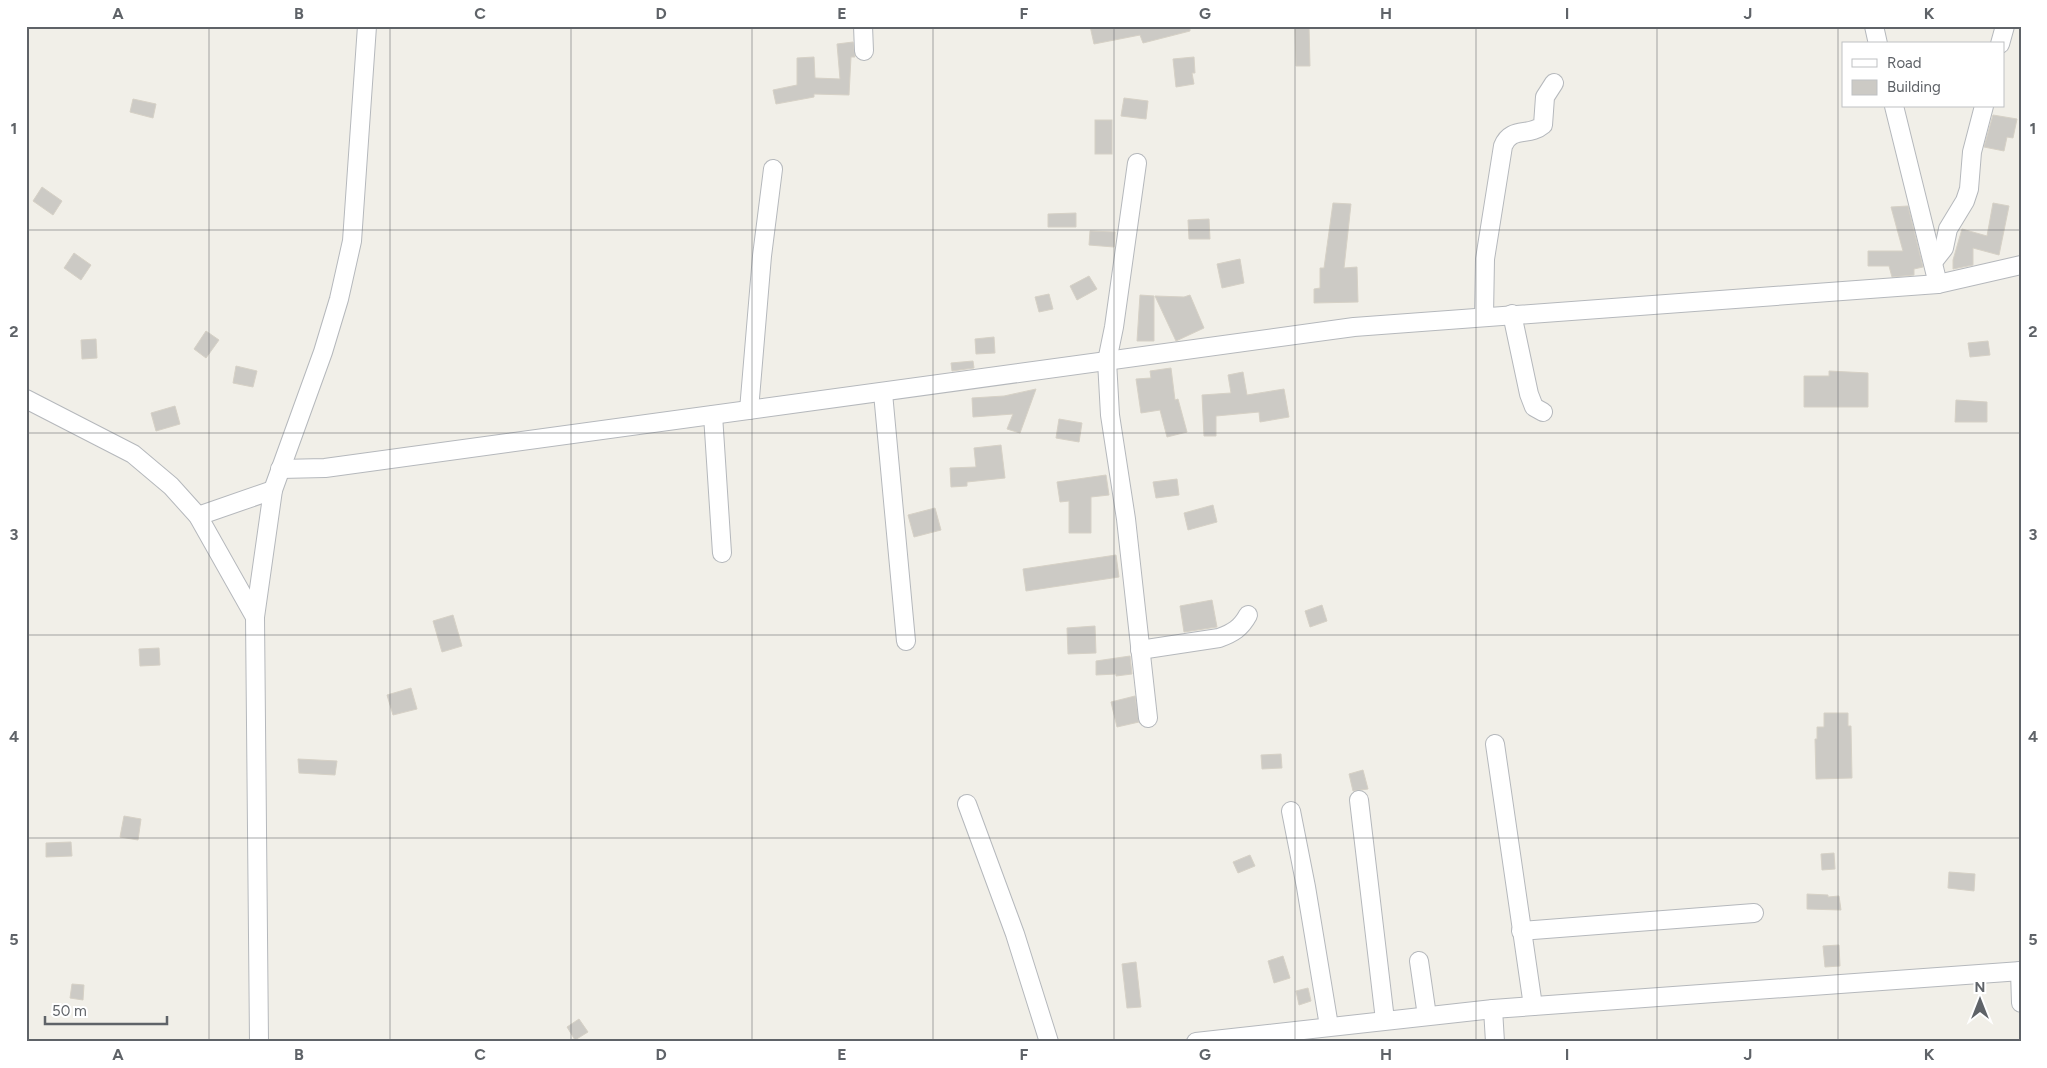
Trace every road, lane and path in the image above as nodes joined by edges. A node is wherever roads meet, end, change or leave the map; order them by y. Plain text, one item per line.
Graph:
1 (367, 26) edge
2 (863, 26) edge
3 (1874, 26) edge
4 (2004, 26) edge
5 (1878, 42) edge
6 (2000, 42) edge
7 (864, 52) dead end
8 (1554, 82) dead end
9 (1894, 108) edge
10 (1983, 108) edge
11 (1137, 163) dead end
12 (773, 169) dead end
13 (1932, 262) junction
14 (2021, 265) edge
15 (1938, 284) junction
16 (1512, 314) junction
17 (1484, 316) junction
18 (1107, 361) junction
19 (883, 393) junction
20 (26, 399) edge
21 (749, 410) junction
22 (1543, 412) dead end
23 (713, 414) junction
24 (280, 469) junction
25 (273, 490) junction
26 (198, 516) junction
27 (722, 553) dead end
28 (1248, 615) dead end
29 (256, 616) junction
30 (906, 640) dead end
31 (1140, 650) junction
32 (1148, 718) dead end
33 (1495, 744) dead end
34 (1359, 800) dead end
35 (967, 804) dead end
36 (1291, 811) dead end
37 (1754, 913) dead end
38 (1521, 931) junction
39 (1419, 961) dead end
40 (2020, 971) edge
41 (2021, 1003) edge
42 (1533, 1006) junction
43 (1493, 1009) junction
44 (1427, 1016) junction
45 (1385, 1020) junction
46 (1329, 1026) junction
47 (260, 1042) edge
48 (1049, 1042) edge
49 (1196, 1042) edge
50 (1495, 1042) edge

1 - 24 street
2 - 7 street
3 - 5 street
4 - 6 street
8 - 17 street
9 - 13 street
10 - 13 street
11 - 18 street
12 - 21 street
13 - 15 street
14 - 15 street
15 - 16 street
16 - 17 street
16 - 22 street
17 - 18 street
18 - 19 street
18 - 31 street
19 - 21 street
19 - 30 street
20 - 26 street
21 - 23 street
23 - 24 street
23 - 27 street
24 - 25 street
25 - 26 street
25 - 29 street
26 - 29 street
28 - 31 street
29 - 47 street
31 - 32 street
33 - 38 street
34 - 45 street
35 - 48 street
36 - 46 street
37 - 38 street
38 - 42 street
39 - 44 street
40 - 41 street
40 - 42 street
42 - 43 street
43 - 44 street
43 - 50 street
44 - 45 street
45 - 46 street
46 - 49 street

